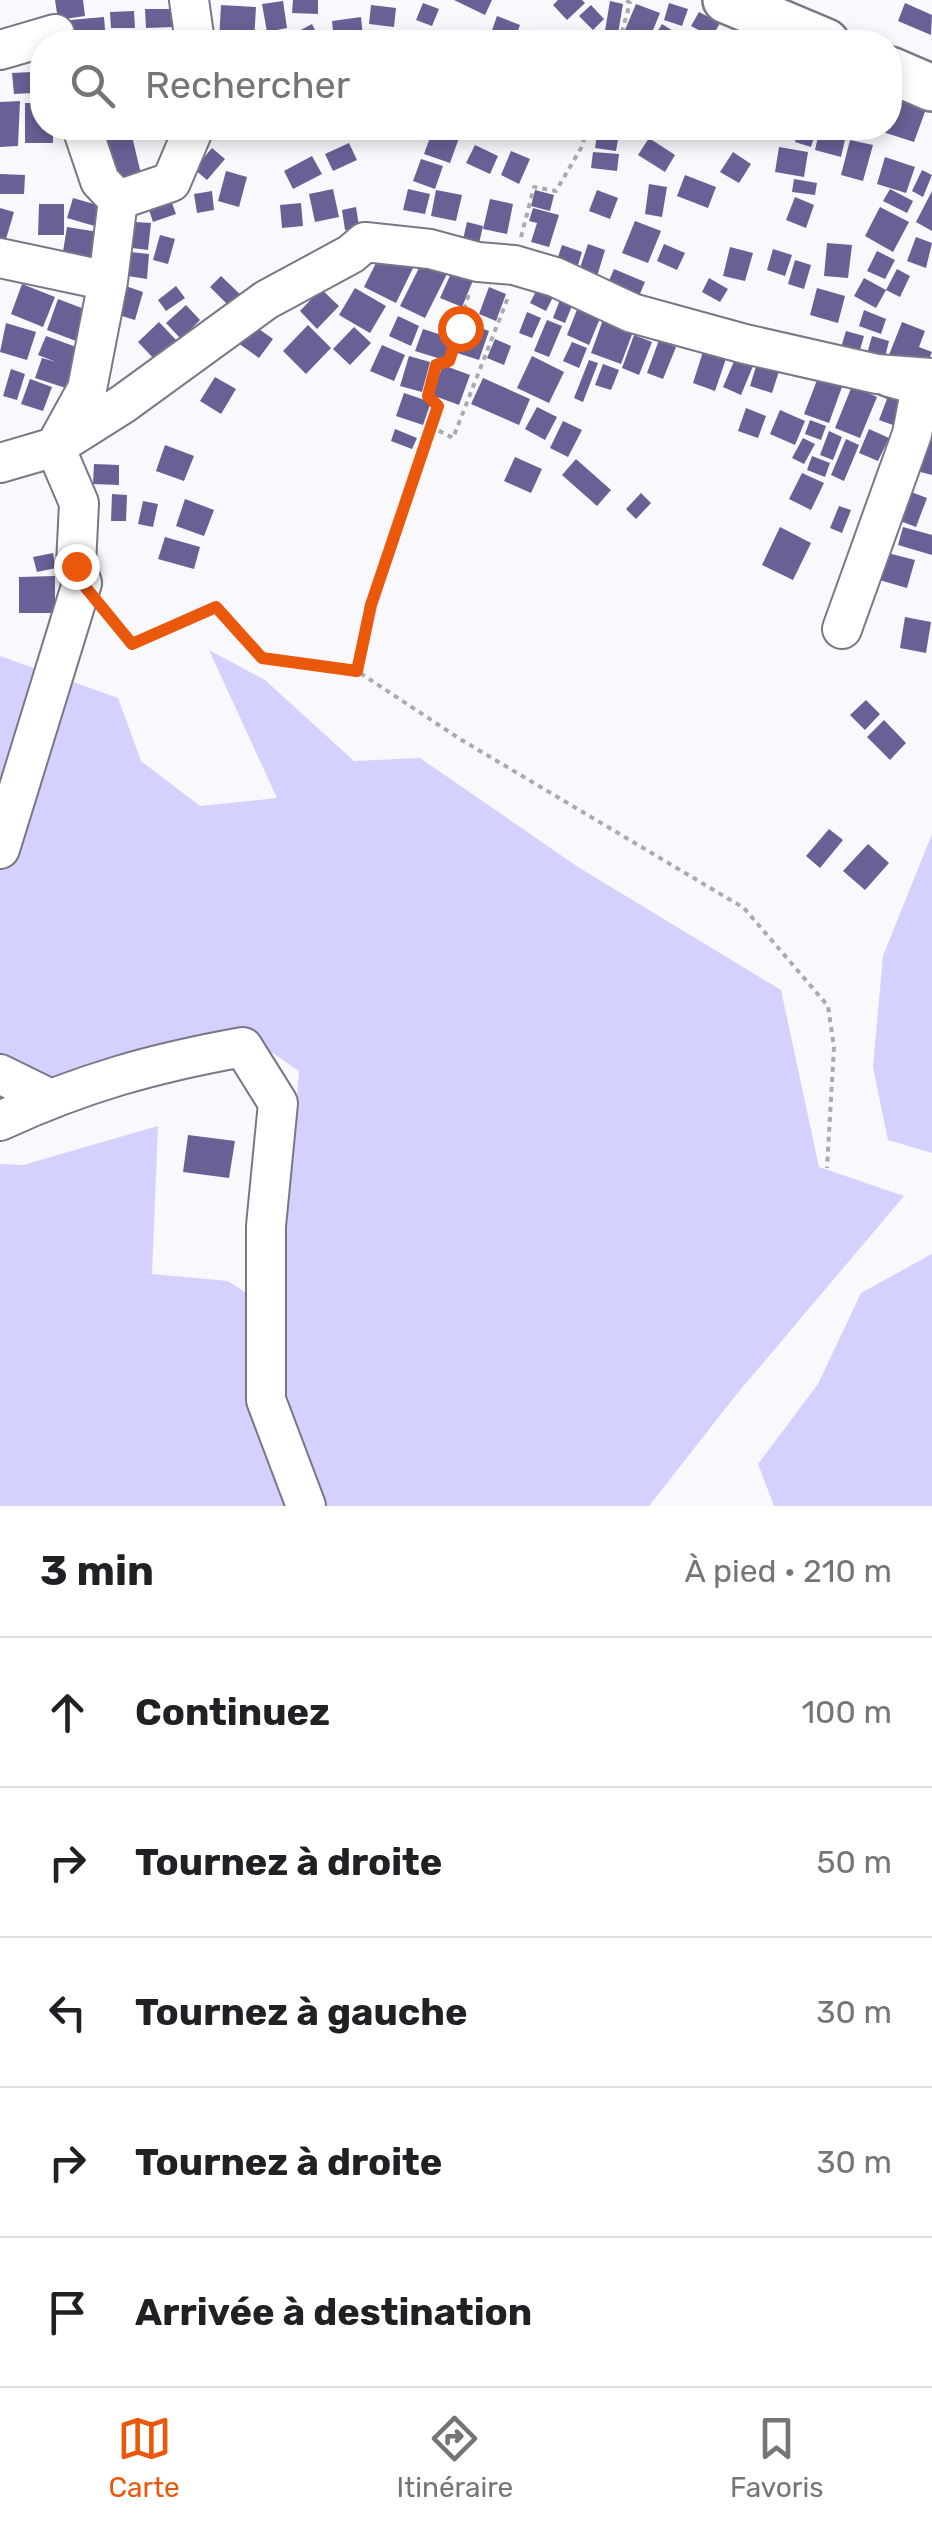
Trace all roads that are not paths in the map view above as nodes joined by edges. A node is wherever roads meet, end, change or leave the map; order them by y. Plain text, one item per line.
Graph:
1 (189, 0) edge
2 (726, 0) edge
3 (193, 30) edge
4 (797, 30) edge
5 (30, 37) edge
6 (0, 50) edge
7 (902, 75) edge
8 (932, 88) edge
9 (86, 140) edge
10 (189, 140) edge
11 (118, 200) junction
12 (0, 258) edge
13 (108, 280) junction
14 (877, 374) junction
15 (932, 378) edge
16 (55, 447) junction
17 (0, 463) edge
18 (842, 629) dead end
19 (0, 849) edge
20 (0, 1074) edge
21 (49, 1098) junction
22 (0, 1121) edge
23 (306, 1506) edge

1 - 3 street
2 - 4 main road
5 - 6 street
7 - 8 main road
9 - 11 street
10 - 11 street
11 - 13 street
12 - 13 street
13 - 16 street
14 - 15 street
14 - 16 street
14 - 18 street
16 - 17 street
16 - 19 street
20 - 21 street
21 - 22 street
21 - 23 street

